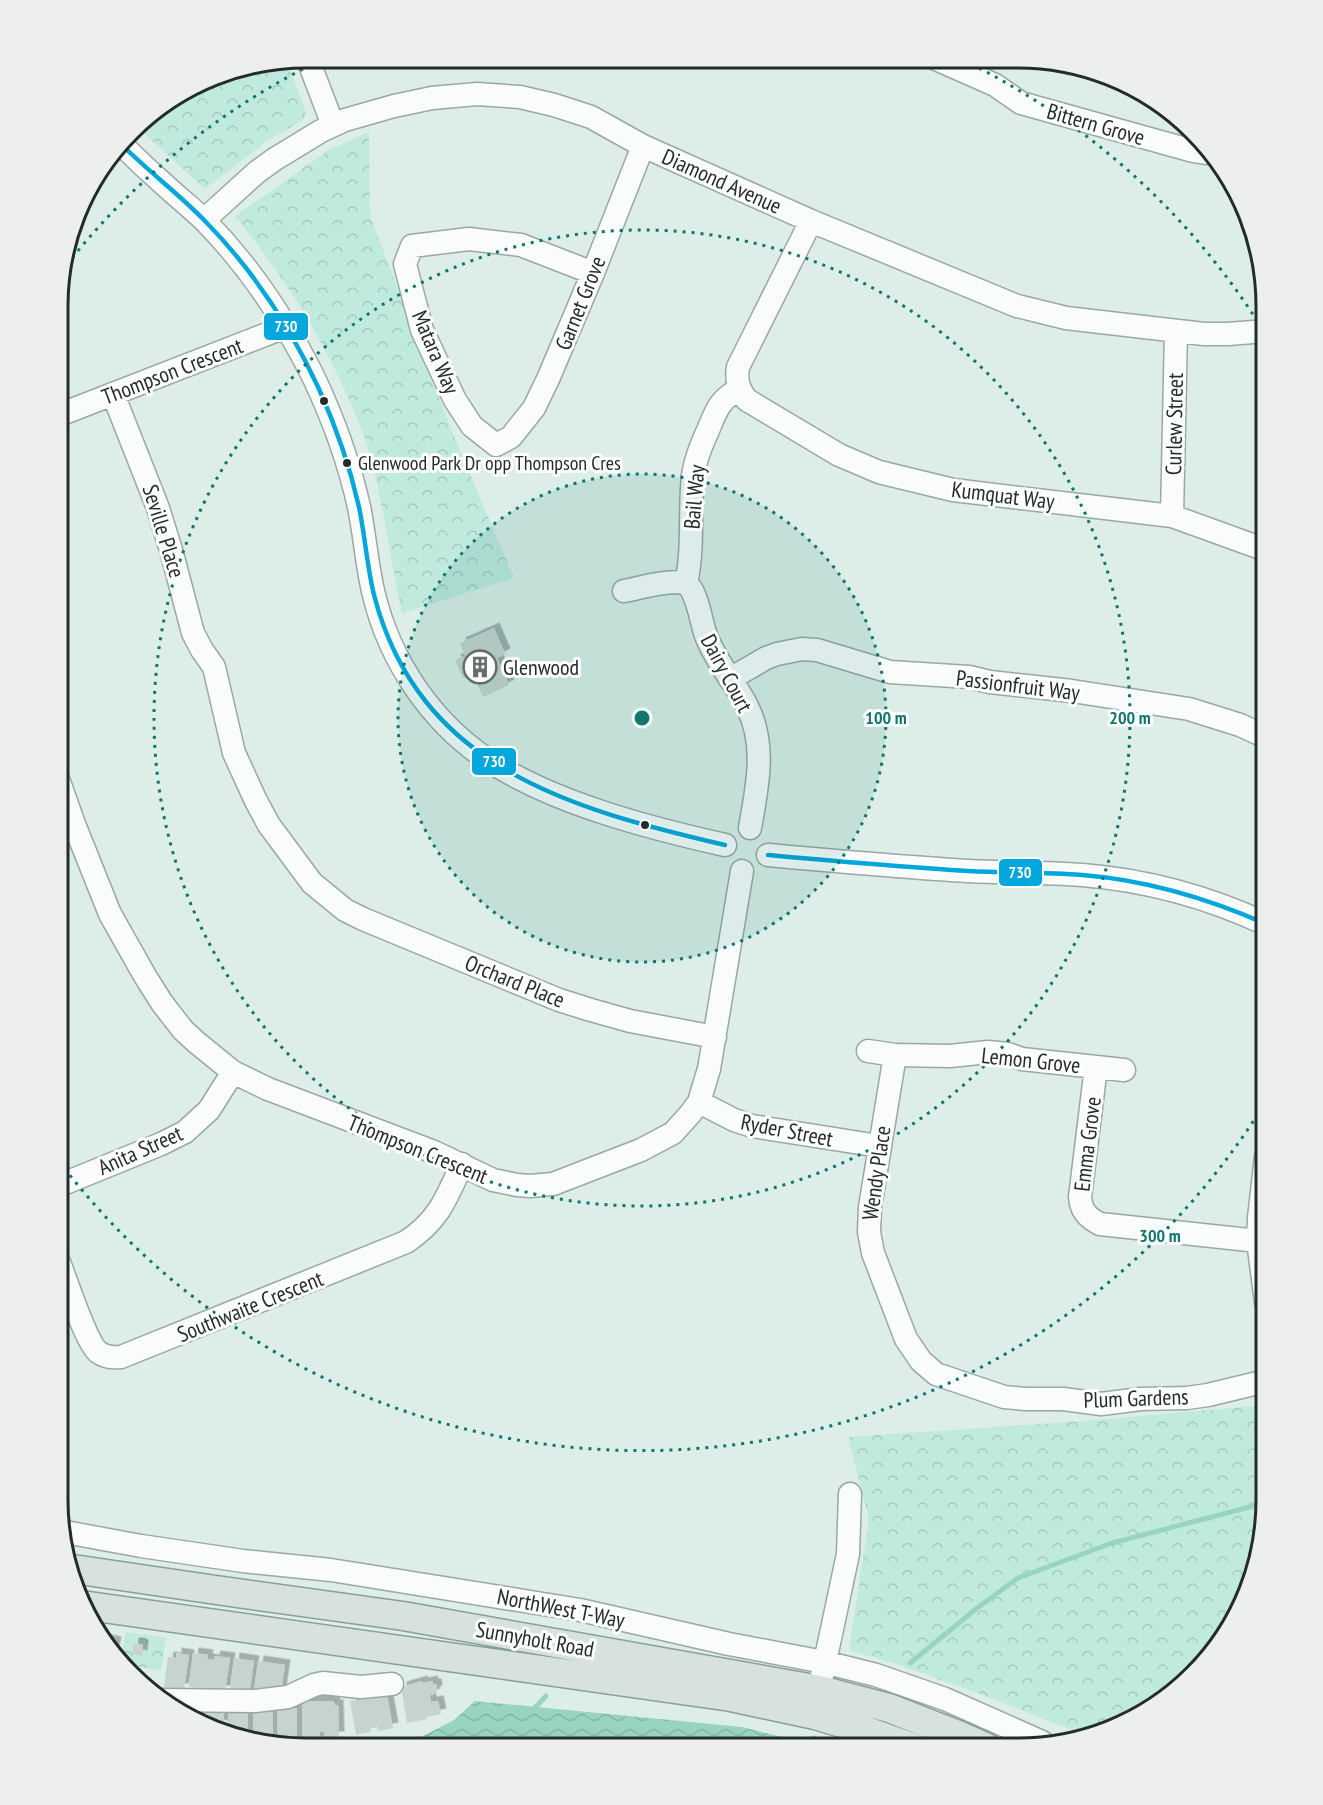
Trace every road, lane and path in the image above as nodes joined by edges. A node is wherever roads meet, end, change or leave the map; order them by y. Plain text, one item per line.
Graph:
1 (311, 68) edge
2 (956, 68) edge
3 (333, 125) junction
4 (643, 146) junction
5 (126, 148) edge
6 (1200, 152) edge
7 (204, 220) junction
8 (811, 221) junction
9 (593, 273) junction
10 (285, 327) junction
11 (1176, 331) junction
12 (1256, 332) edge
13 (739, 389) junction
14 (113, 394) junction
15 (68, 412) edge
16 (496, 445) joint
17 (1172, 516) junction
18 (1256, 545) edge
19 (686, 583) junction
20 (624, 591) dead end
21 (730, 679) junction
22 (1256, 732) edge
23 (68, 806) edge
24 (750, 828) junction
25 (725, 845) junction
26 (768, 855) junction
27 (742, 871) junction
28 (327, 894) joint
29 (1256, 920) edge
30 (715, 1037) junction
31 (868, 1051) dead end
32 (895, 1055) junction
33 (1096, 1067) junction
34 (1124, 1070) dead end
35 (233, 1072) junction
36 (699, 1102) junction
37 (879, 1146) junction
38 (462, 1164) junction
39 (68, 1182) edge
40 (1256, 1241) edge
41 (68, 1285) edge
42 (936, 1374) joint
43 (1256, 1383) edge
44 (850, 1494) dead end
45 (70, 1533) edge
46 (78, 1570) edge
47 (93, 1607) edge
48 (824, 1662) junction
49 (392, 1684) dead end
50 (176, 1699) edge
51 (818, 1702) junction
52 (1031, 1737) edge
53 (893, 1738) edge
54 (965, 1738) edge

1 - 3 street
2 - 6 street, Bittern Grove
3 - 4 street, Diamond Avenue
3 - 7 street, Diamond Avenue
4 - 8 street, Diamond Avenue
4 - 9 street, Garnet Grove
5 - 7 street
7 - 10 street
8 - 11 street, Diamond Avenue
8 - 13 street
9 - 16 street, Garnet Grove
9 - 16 street, Matara Way
10 - 14 street, Thompson Crescent
10 - 25 street
11 - 12 street, Diamond Avenue
11 - 17 street, Curlew Street
13 - 17 street, Kumquat Way
13 - 19 street, Bail Way
14 - 15 street, Thompson Crescent
14 - 28 street, Seville Place
17 - 18 street, Kumquat Way
19 - 20 street
19 - 21 street, Dairy Court
21 - 22 street, Passionfruit Way
21 - 24 street, Dairy Court
23 - 35 street, Thompson Crescent
24 - 25 street
24 - 26 street
25 - 27 street
26 - 27 street
26 - 29 street
27 - 30 street, Thompson Crescent
28 - 30 street, Orchard Place
30 - 36 street, Thompson Crescent
31 - 32 street
32 - 33 street, Lemon Grove
32 - 37 street, Wendy Place
33 - 34 street, Emma Grove
33 - 40 street, Emma Grove
35 - 38 street, Thompson Crescent
35 - 39 street, Anita Street
36 - 37 street, Ryder Street
36 - 38 street, Thompson Crescent
37 - 42 street, Wendy Place
38 - 41 street, Southwaite Crescent
42 - 43 street, Plum Gardens
44 - 48 street
45 - 48 street, NorthWest T-Way
46 - 51 main road, Sunnyholt Road
47 - 51 main road, Sunnyholt Road
48 - 51 street
48 - 52 street, NorthWest T-Way
49 - 50 street
51 - 53 main road, Sunnyholt Road
51 - 54 main road, Sunnyholt Road

